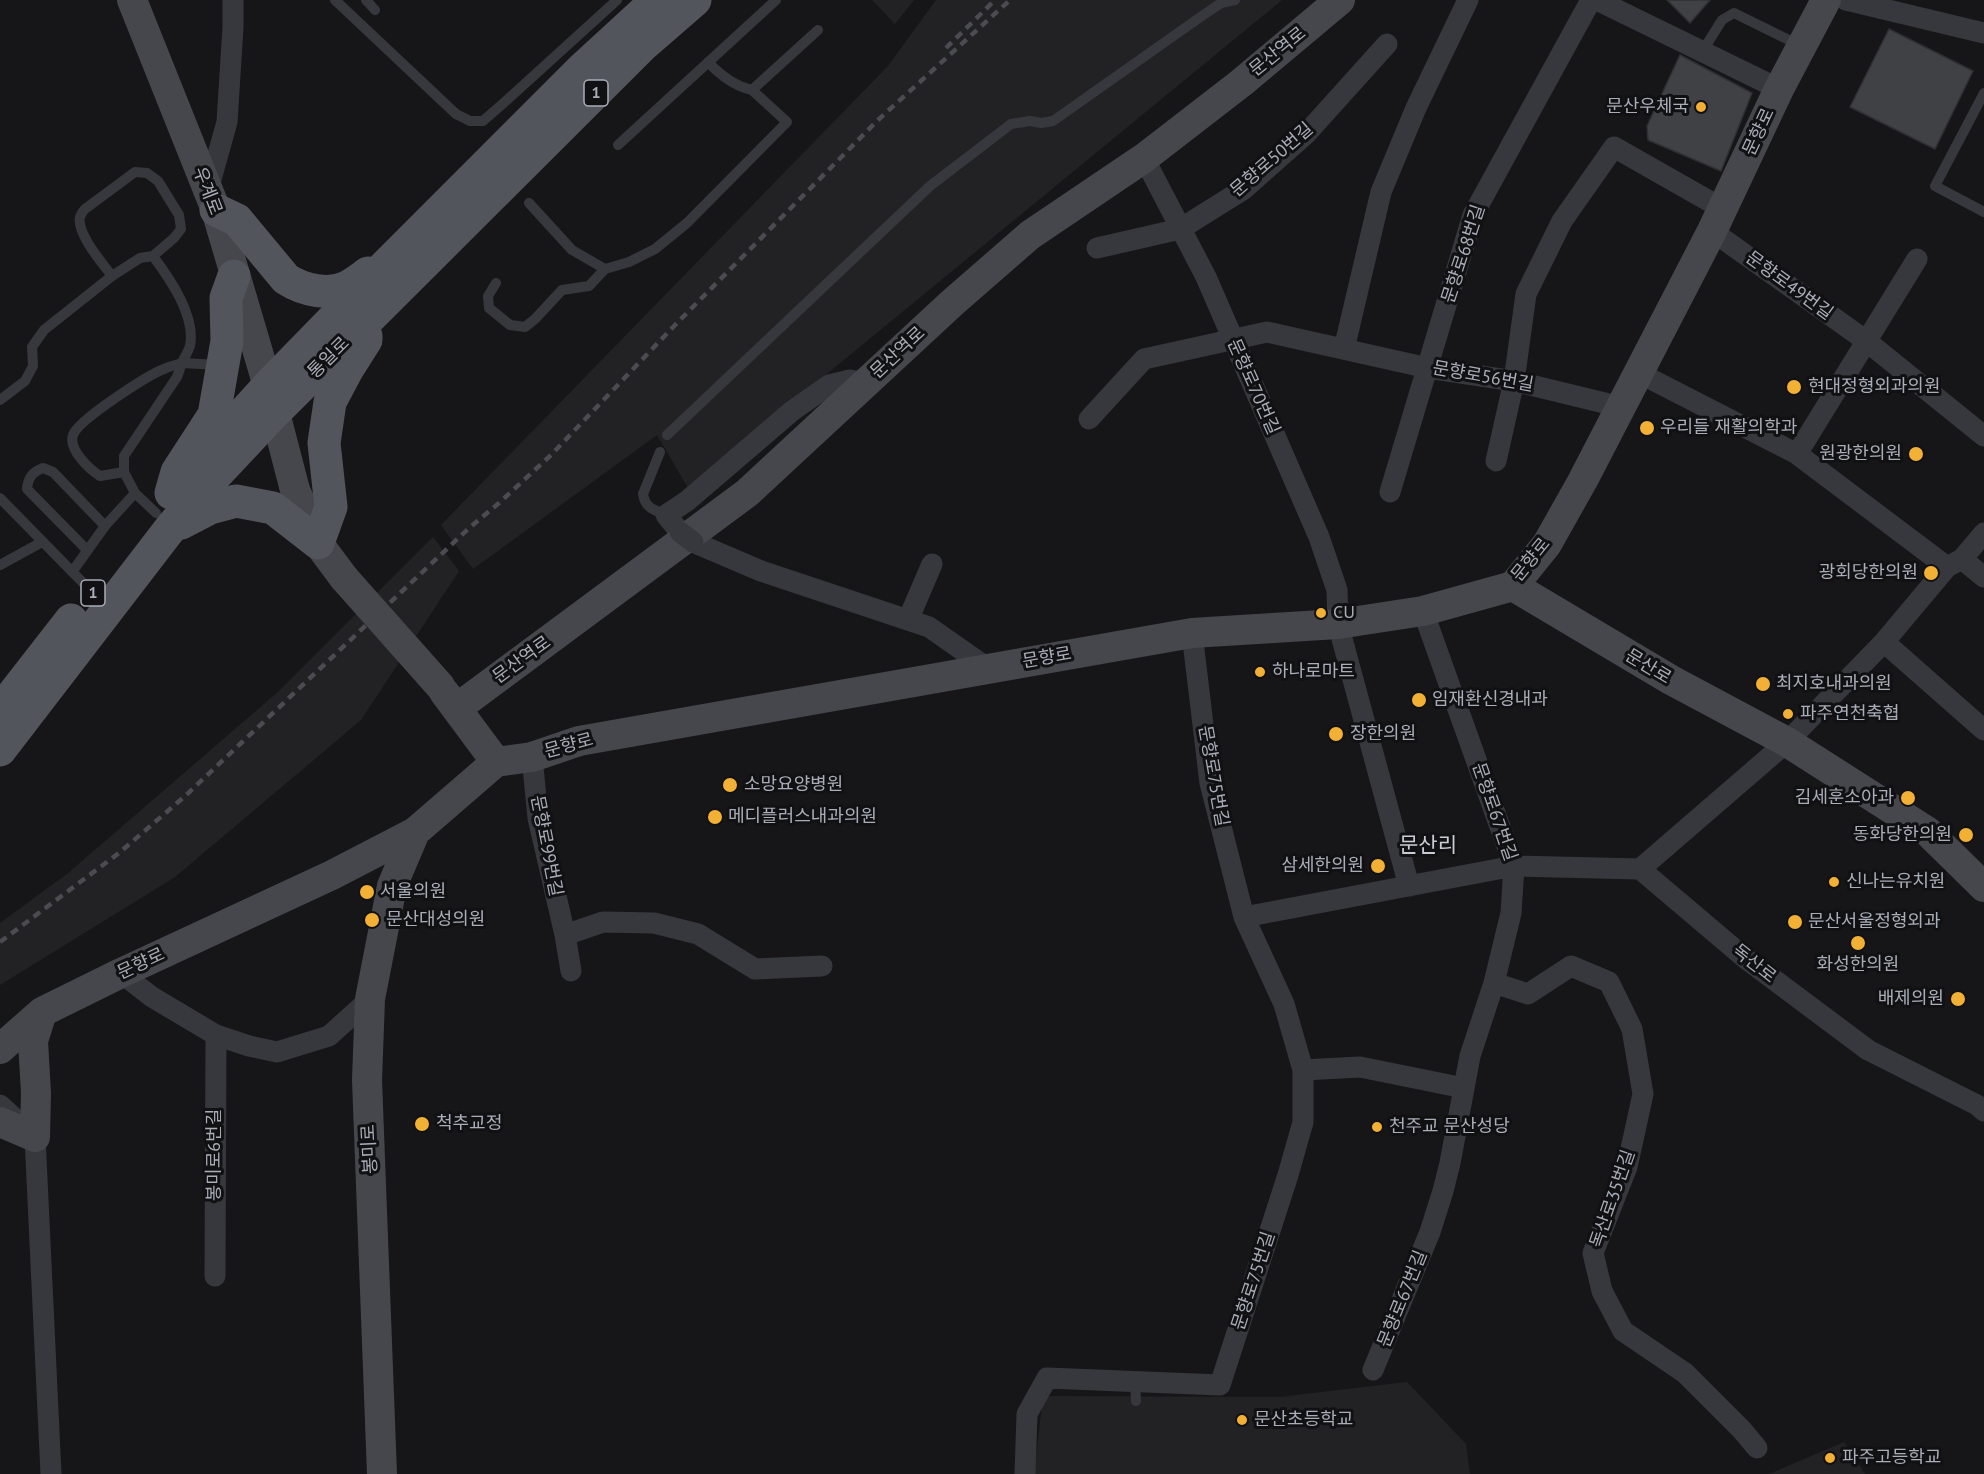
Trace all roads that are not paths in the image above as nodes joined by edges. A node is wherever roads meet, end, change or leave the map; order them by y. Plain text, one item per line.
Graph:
1 (132, 0) edge
2 (233, 0) edge
3 (335, 0) edge
4 (366, 0) edge
5 (617, 0) edge
6 (657, 0) edge
7 (695, 0) edge
8 (776, 0) edge
9 (1235, 0) edge
10 (1340, 0) edge
11 (1468, 0) edge
12 (1591, 0) edge
13 (1597, 0) edge
14 (1826, 0) edge
15 (1846, 0) edge
16 (375, 10) dead end
17 (818, 30) dead end
18 (1984, 33) edge
19 (1387, 44) dead end
20 (1801, 46) junction
21 (1702, 51) junction
22 (708, 62) junction
23 (1779, 89) junction
24 (752, 90) junction
25 (1984, 93) edge
26 (618, 145) dead end
27 (1144, 158) junction
28 (212, 200) junction
29 (529, 203) dead end
30 (1984, 212) edge
31 (1718, 220) junction
32 (1180, 228) junction
33 (1097, 248) dead end
34 (153, 256) junction
35 (1917, 259) dead end
36 (386, 265) junction
37 (605, 268) junction
38 (112, 276) junction
39 (234, 276) junction
40 (496, 283) dead end
41 (367, 320) junction
42 (1231, 339) junction
43 (1865, 340) junction
44 (1344, 349) junction
45 (182, 363) junction
46 (224, 365) junction
47 (1428, 368) junction
48 (1639, 373) junction
49 (1514, 381) junction
50 (867, 383) junction
51 (0, 400) edge
52 (271, 400) junction
53 (1621, 407) junction
54 (1089, 419) dead end
55 (667, 435) dead end
56 (1984, 436) edge
57 (660, 452) dead end
58 (1797, 454) junction
59 (1496, 461) dead end
60 (124, 472) junction
61 (1390, 492) dead end
62 (0, 498) edge
63 (158, 507) junction
64 (666, 515) junction
65 (105, 526) junction
66 (1984, 533) edge
67 (42, 542) junction
68 (318, 543) junction
69 (87, 550) junction
70 (1954, 563) junction
71 (932, 564) dead end
72 (0, 565) edge
73 (1984, 577) edge
74 (83, 582) junction
75 (1513, 586) junction
76 (1423, 611) junction
77 (908, 620) junction
78 (1338, 624) junction
79 (1192, 633) junction
80 (1884, 642) junction
81 (989, 669) junction
82 (448, 697) junction
83 (0, 711) edge
84 (1984, 730) edge
85 (1787, 742) junction
86 (0, 750) edge
87 (532, 757) junction
88 (496, 762) junction
89 (415, 832) junction
90 (1514, 866) junction
91 (1640, 869) junction
92 (1409, 886) junction
93 (1984, 887) edge
94 (1244, 917) junction
95 (565, 935) junction
96 (822, 966) dead end
97 (570, 970) dead end
98 (121, 973) junction
99 (1494, 983) junction
100 (370, 999) junction
101 (42, 1012) junction
102 (216, 1035) junction
103 (0, 1049) edge
104 (1303, 1070) junction
105 (1464, 1088) junction
106 (0, 1105) edge
107 (1982, 1105) edge
108 (0, 1122) edge
109 (35, 1137) junction
110 (215, 1276) dead end
111 (1373, 1370) dead end
112 (1757, 1448) dead end
113 (51, 1474) edge
114 (382, 1474) edge
115 (1025, 1474) edge

1 - 28 street, 우계로
2 - 28 street
3 - 5 lane
4 - 16 lane
6 - 36 main road, 통일로 / 1
7 - 41 main road, 통일로 / 1
8 - 22 lane
9 - 55 lane
10 - 27 street, 문산역로
11 - 44 street
12 - 47 street, 문향로68번길
13 - 21 street
14 - 20 street, 문향로
15 - 18 street
17 - 24 lane
19 - 32 street, 문향로50번길
20 - 21 lane
20 - 23 street, 문향로
21 - 23 street
22 - 24 lane
22 - 26 lane
23 - 31 street, 문향로
24 - 37 lane
25 - 30 lane
27 - 32 street, 문향로70번길
27 - 50 street, 문산역로
28 - 36 main road
28 - 39 street, 우계로
29 - 37 lane
31 - 43 street, 문향로49번길
31 - 48 street, 문향로
31 - 49 street, 문향로49번길
32 - 33 street, 문향로50번길
32 - 42 street, 문향로70번길
34 - 38 lane
34 - 38 lane
34 - 45 lane
35 - 43 street
36 - 52 main road, 통일로 / 1
37 - 40 lane
38 - 51 lane
39 - 46 main road
39 - 52 street, 우계로
41 - 52 main road, 통일로 / 1
41 - 68 main road
42 - 44 street, 문향로56번길
42 - 54 street, 문향로56번길
42 - 78 street, 문향로70번길
43 - 56 street, 문향로49번길
43 - 58 street
44 - 47 street, 문향로56번길
45 - 46 lane
45 - 60 lane
45 - 60 lane
46 - 63 main road
47 - 49 street, 문향로56번길
47 - 61 street, 문향로68번길
48 - 53 street, 문향로
48 - 58 street
49 - 53 street, 문향로56번길
49 - 59 street
50 - 64 street
50 - 82 street, 문산역로
52 - 63 main road, 통일로 / 1
52 - 68 street
53 - 75 street, 문향로
57 - 64 lane
58 - 70 street
60 - 63 lane
62 - 67 lane
63 - 65 lane
63 - 68 main road
63 - 74 main road, 통일로 / 1
63 - 86 main road, 통일로 / 1
64 - 77 street
65 - 69 lane
65 - 69 lane
66 - 70 street
67 - 72 lane
67 - 74 lane
68 - 82 street, bridge
69 - 74 lane
70 - 73 street
70 - 80 street
71 - 77 street
74 - 83 main road, 통일로 / 1
75 - 76 street, 문향로
75 - 85 street, 문산로
76 - 78 street, 문향로
76 - 90 street, 문향로67번길
77 - 81 street
78 - 79 street, 문향로
78 - 92 street, 문향로70번길
79 - 81 street, 문향로
79 - 94 street, 문향로75번길
80 - 84 street
80 - 85 street
81 - 87 street, 문향로
82 - 88 street
85 - 91 street
85 - 93 street, 문산로
87 - 88 street, 문향로
87 - 95 street, 문향로99번길
88 - 89 street, 문향로
89 - 98 street, 문향로
89 - 100 street, 봉미로
90 - 91 street
90 - 92 street
90 - 99 street, 문향로67번길
91 - 107 street, 독산로
92 - 94 street
94 - 104 street, 문향로75번길
95 - 96 street
95 - 97 street, 문향로99번길
98 - 101 street, 문향로
98 - 102 street
99 - 105 street, 문향로67번길
99 - 112 street, 독산로35번길
100 - 102 street
100 - 114 street, 봉미로
101 - 103 street, 문향로
101 - 109 street
102 - 110 street, 봉미로6번길
104 - 105 street
104 - 115 street, 문향로75번길
105 - 111 street, 문향로67번길
106 - 109 street
108 - 109 street
109 - 113 street

